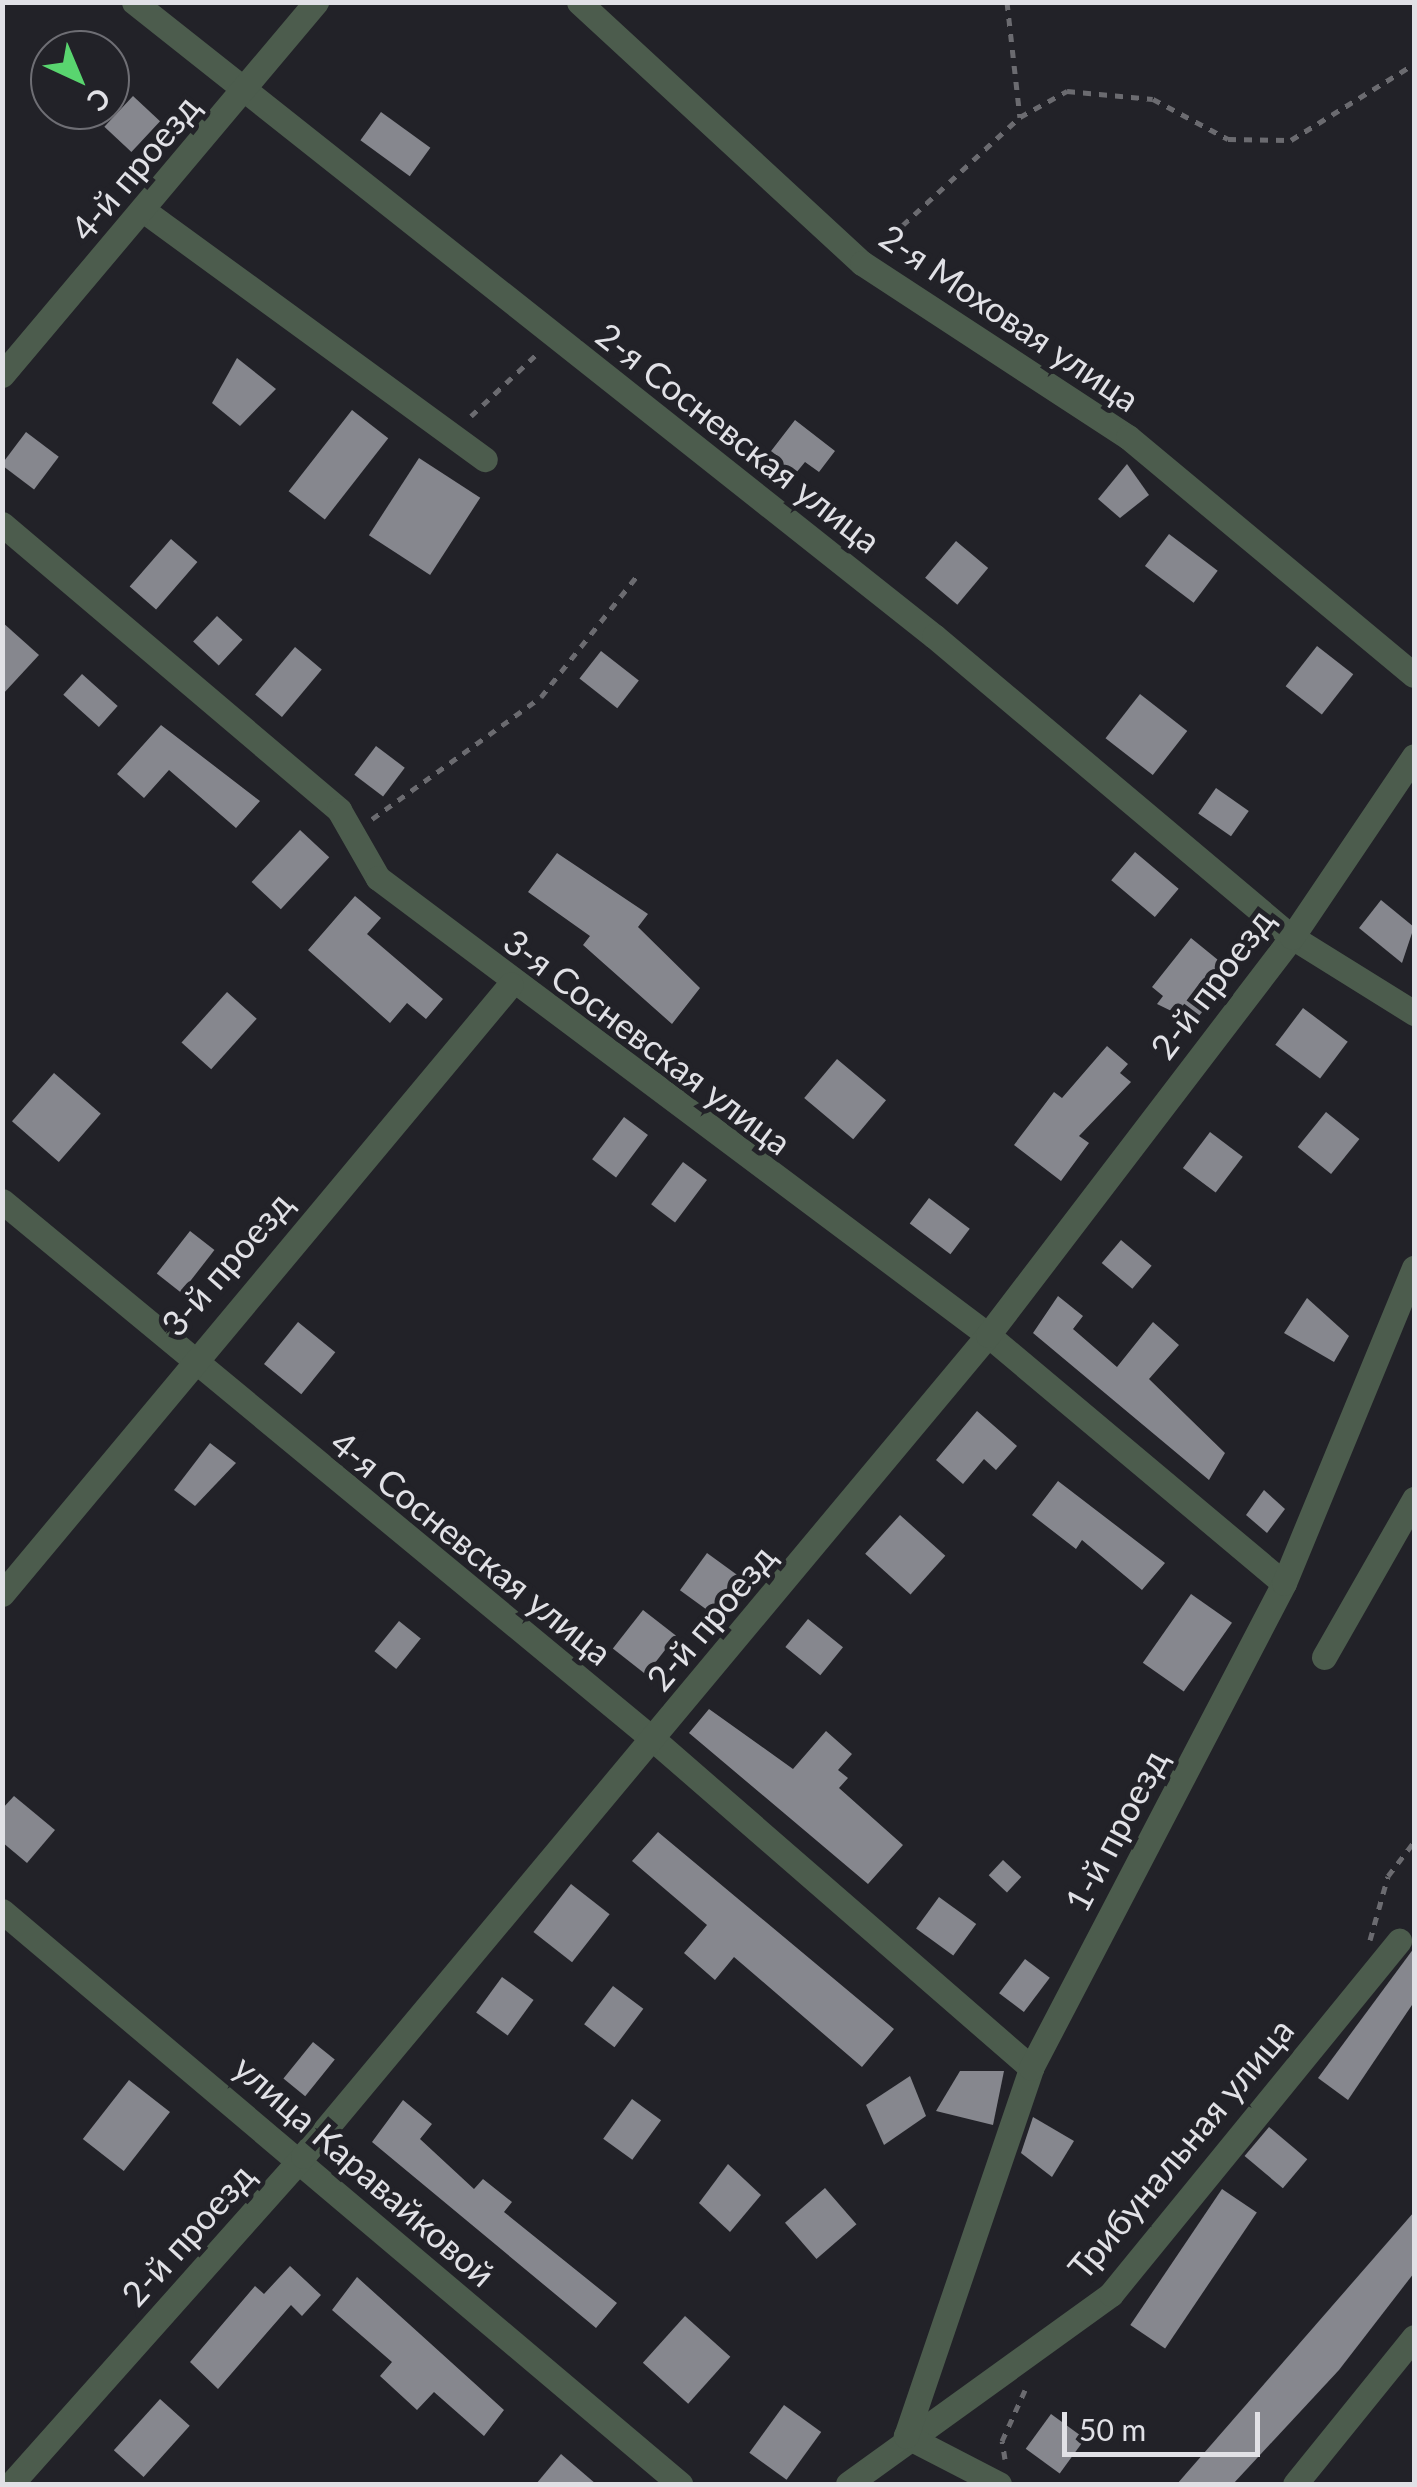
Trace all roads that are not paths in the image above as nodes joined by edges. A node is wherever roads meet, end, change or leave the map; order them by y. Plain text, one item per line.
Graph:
1 (134, 2) edge
2 (316, 2) edge
3 (579, 2) edge
4 (245, 90) junction
5 (143, 210) junction
6 (2, 375) edge
7 (485, 459) dead end
8 (2, 524) edge
9 (1414, 675) edge
10 (1414, 756) edge
11 (1292, 937) junction
12 (511, 984) junction
13 (1414, 1013) edge
14 (2, 1201) edge
15 (1414, 1268) edge
16 (988, 1335) junction
17 (188, 1361) junction
18 (1414, 1500) edge
19 (1284, 1583) junction
20 (2, 1594) edge
21 (1324, 1658) dead end
22 (654, 1740) junction
23 (2, 1911) edge
24 (1399, 1942) dead end
25 (1031, 2068) junction
26 (303, 2156) junction
27 (1414, 2338) edge
28 (906, 2436) junction
29 (1003, 2477) edge
30 (11, 2484) edge
31 (680, 2484) edge
32 (848, 2484) edge
33 (1294, 2484) edge

1 - 4 street, 2-я Сосневская улица
2 - 4 street, 4-й проезд
3 - 9 street, 2-я Моховая улица
4 - 5 street, 4-й проезд
4 - 11 street, 2-я Сосневская улица
5 - 6 street, 4-й проезд
5 - 7 street
8 - 12 street, 3-я Сосневская улица
10 - 11 street, 2-й проезд
11 - 13 street, 2-я Сосневская улица
11 - 16 street, 2-й проезд
12 - 16 street, 3-я Сосневская улица
12 - 17 street, 3-й проезд
14 - 17 street, 4-я Сосневская улица
15 - 19 street, 1-й проезд
16 - 19 street, 3-я Сосневская улица
16 - 22 street, 2-й проезд
17 - 20 street, 3-й проезд
17 - 22 street, 4-я Сосневская улица
18 - 21 street
19 - 25 street, 1-й проезд
22 - 25 street, 4-я Сосневская улица
22 - 26 street, 2-й проезд
23 - 26 street, улица Каравайковой
24 - 28 street, Трибунальная улица
25 - 28 street, 1-й проезд
26 - 30 street, 2-й проезд
26 - 31 street, улица Каравайковой
27 - 33 street
28 - 29 street
28 - 32 street, Трибунальная улица

